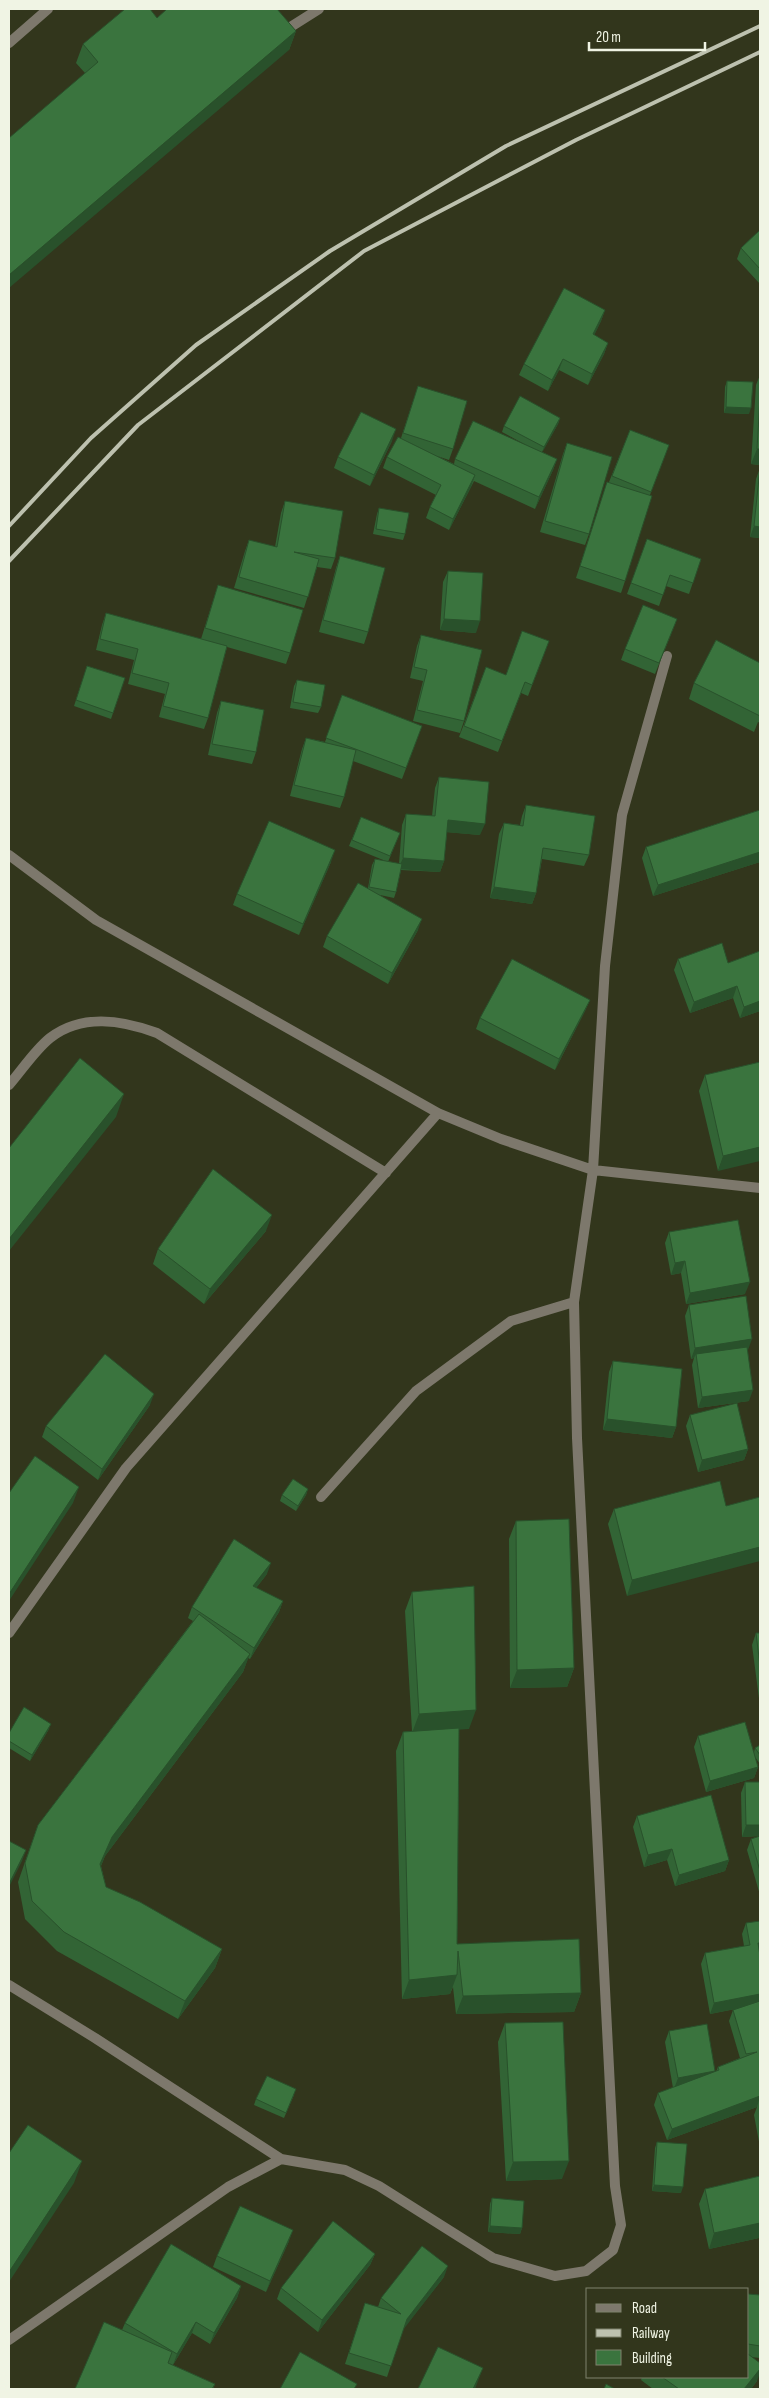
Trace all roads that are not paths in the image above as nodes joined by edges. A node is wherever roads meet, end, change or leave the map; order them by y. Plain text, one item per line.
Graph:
1 (48, 9) edge
2 (319, 9) edge
3 (273, 38) edge
4 (9, 42) edge
5 (667, 656) edge
6 (9, 855) edge
7 (9, 1085) edge
8 (438, 1113) junction
9 (593, 1170) junction
10 (386, 1173) junction
11 (760, 1188) edge
12 (574, 1302) junction
13 (321, 1497) dead end
14 (9, 1633) edge
15 (9, 1985) edge
16 (281, 2159) junction
17 (9, 2340) edge

1 - 4 street
2 - 3 street
5 - 9 street
6 - 8 street
7 - 10 street
8 - 9 street
8 - 10 street
9 - 11 street
9 - 12 street
10 - 14 street
12 - 13 street
12 - 16 street
15 - 16 street
16 - 17 street

